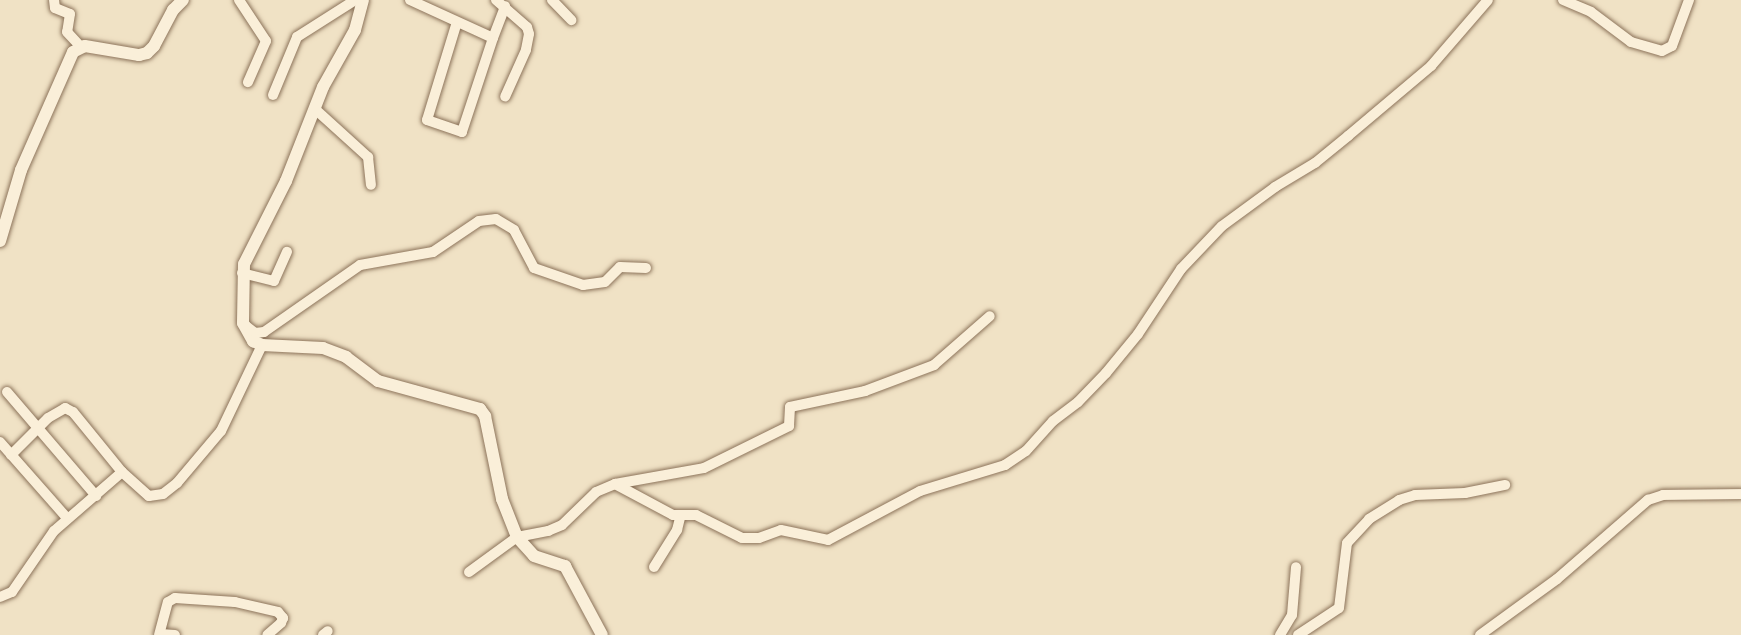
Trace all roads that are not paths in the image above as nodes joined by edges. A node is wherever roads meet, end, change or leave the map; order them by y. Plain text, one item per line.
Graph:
1 (54, 0) edge
2 (183, 0) edge
3 (239, 0) edge
4 (355, 0) edge
5 (363, 0) edge
6 (410, 0) edge
7 (552, 0) edge
8 (1488, 0) edge
9 (1563, 0) edge
10 (1689, 0) edge
11 (500, 3) edge
12 (572, 20) dead end
13 (457, 22) junction
14 (493, 38) junction
15 (81, 47) junction
16 (248, 82) dead end
17 (273, 95) dead end
18 (506, 97) dead end
19 (315, 109) junction
20 (371, 185) dead end
21 (0, 241) edge
22 (287, 252) dead end
23 (646, 268) dead end
24 (242, 273) junction
25 (990, 316) dead end
26 (243, 323) junction
27 (262, 345) junction
28 (7, 392) dead end
29 (39, 428) junction
30 (0, 442) edge
31 (11, 455) junction
32 (122, 472) junction
33 (615, 484) junction
34 (1505, 485) dead end
35 (1741, 494) edge
36 (96, 495) junction
37 (680, 517) junction
38 (67, 518) junction
39 (517, 537) junction
40 (654, 567) dead end
41 (1296, 567) dead end
42 (469, 572) dead end
43 (0, 597) edge
44 (159, 634) edge
45 (175, 635) edge
46 (267, 635) edge
47 (602, 635) edge
48 (1280, 635) edge
49 (1298, 635) edge
50 (1480, 635) edge

1 - 15 street
2 - 15 street
3 - 16 street
4 - 17 street
5 - 19 street
6 - 13 street
7 - 12 street
8 - 37 street
9 - 10 street
11 - 14 street
11 - 18 street
13 - 14 street
13 - 14 street
15 - 21 street
19 - 20 street
19 - 24 street
22 - 24 street
23 - 26 street
24 - 26 street
25 - 33 street
26 - 27 street
27 - 32 street
27 - 39 street
28 - 29 street
29 - 31 street
29 - 32 street
29 - 36 street
30 - 31 street
31 - 38 street
32 - 36 street
33 - 37 street
33 - 39 street
34 - 49 street
35 - 50 street
36 - 38 street
37 - 40 street
38 - 43 street
39 - 42 street
39 - 47 street
41 - 48 street
44 - 45 street
44 - 46 street

